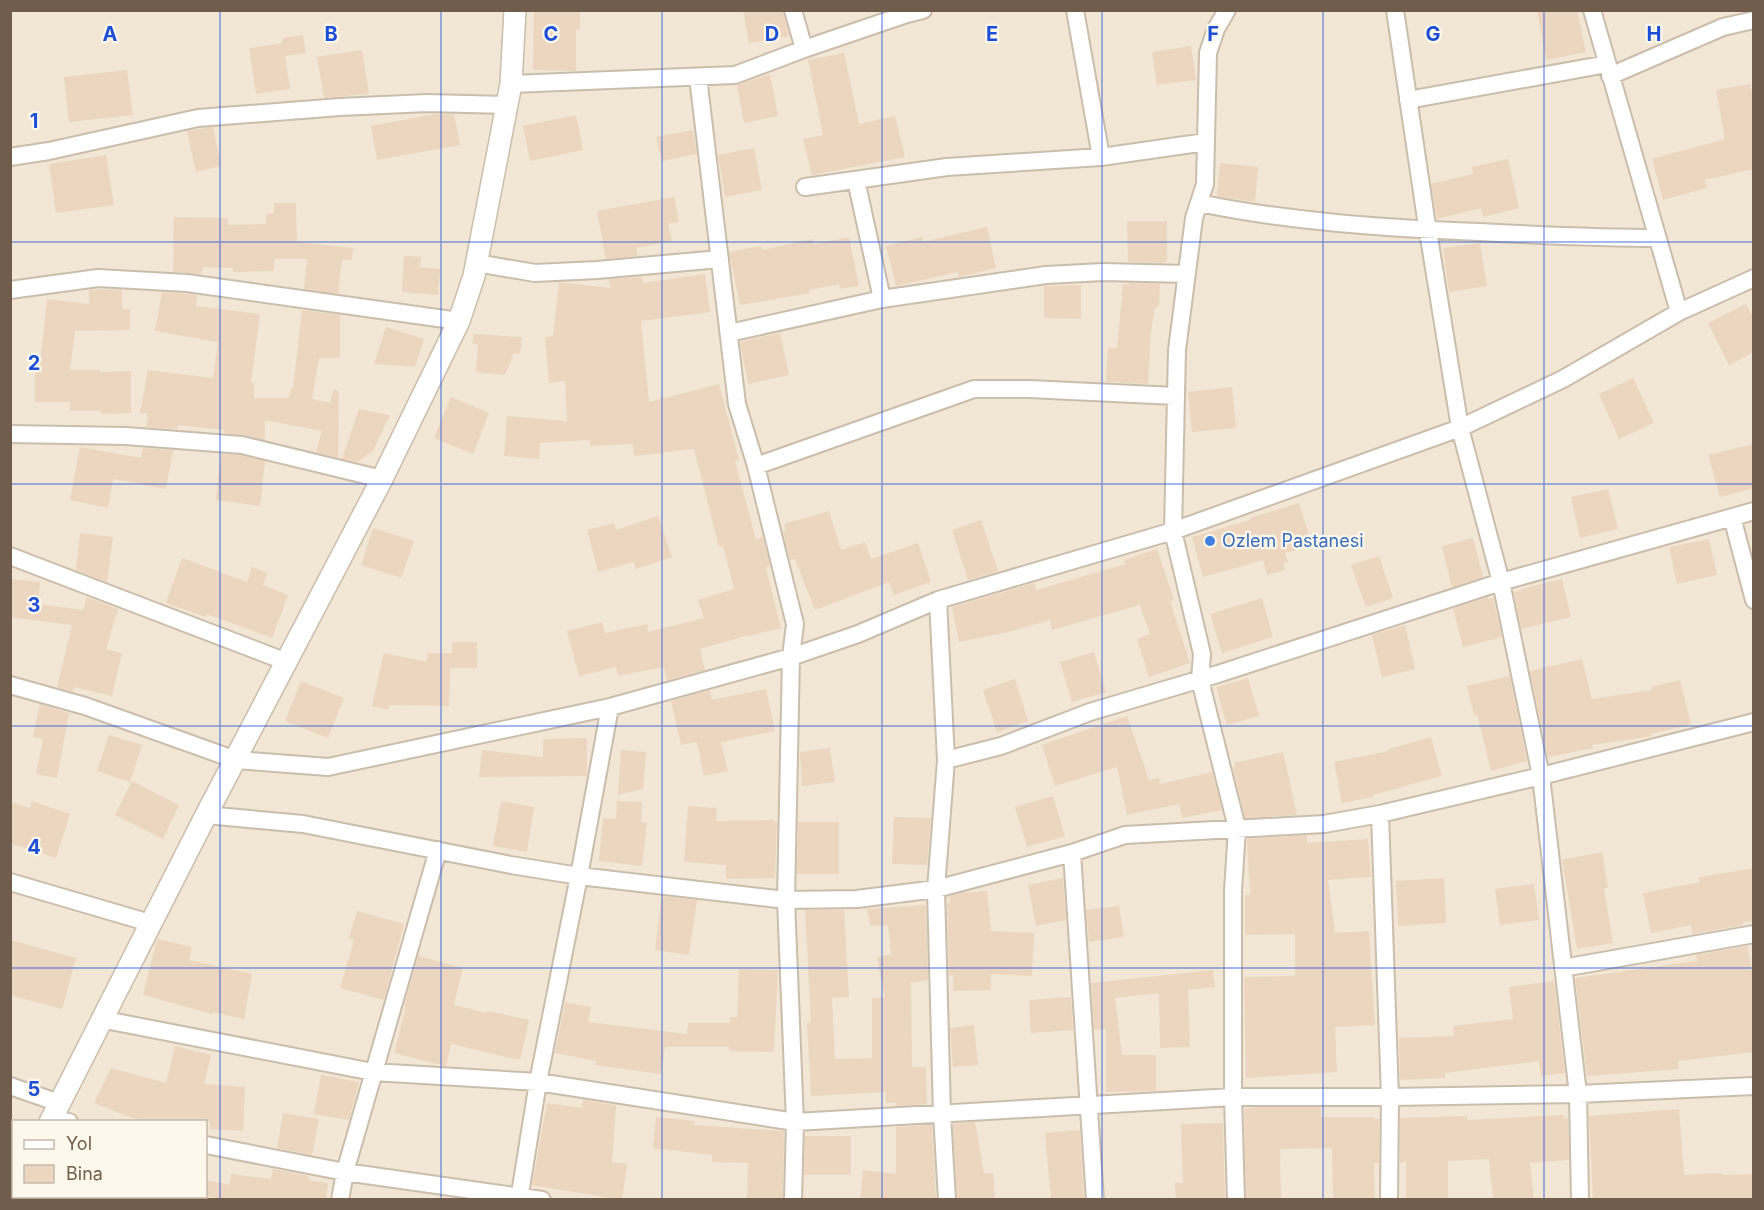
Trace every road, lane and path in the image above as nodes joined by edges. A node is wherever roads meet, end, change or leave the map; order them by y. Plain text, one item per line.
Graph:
1 (515, 10) edge
2 (793, 10) edge
3 (922, 10) edge
4 (1075, 10) edge
5 (1227, 10) edge
6 (1395, 10) edge
7 (1592, 10) edge
8 (1754, 20) edge
9 (804, 49) junction
10 (1608, 70) junction
11 (698, 77) junction
12 (511, 84) junction
13 (1408, 100) junction
14 (507, 105) junction
15 (1206, 142) junction
16 (1101, 156) junction
17 (10, 157) edge
18 (856, 180) junction
19 (805, 187) dead end
20 (1199, 203) junction
21 (1428, 230) junction
22 (1657, 238) junction
23 (720, 259) junction
24 (476, 263) junction
25 (1187, 274) junction
26 (1754, 278) edge
27 (10, 290) edge
28 (882, 299) junction
29 (1679, 312) junction
30 (459, 321) junction
31 (729, 333) junction
32 (1176, 396) junction
33 (1460, 428) junction
34 (10, 434) edge
35 (756, 466) junction
36 (382, 479) junction
37 (1754, 511) edge
38 (1732, 517) junction
39 (1173, 531) junction
40 (10, 556) edge
41 (1501, 582) junction
42 (938, 600) junction
43 (1754, 600) edge
44 (791, 657) junction
45 (287, 662) junction
46 (1200, 680) junction
47 (10, 685) edge
48 (610, 707) junction
49 (1754, 722) edge
50 (236, 760) junction
51 (946, 760) junction
52 (1541, 776) junction
53 (1380, 814) junction
54 (206, 815) junction
55 (1237, 828) junction
56 (438, 850) junction
57 (1072, 853) junction
58 (579, 876) junction
59 (10, 882) edge
60 (936, 889) junction
61 (786, 900) junction
62 (150, 923) junction
63 (1754, 934) edge
64 (1563, 968) junction
65 (100, 1019) junction
66 (373, 1072) junction
67 (538, 1082) junction
68 (10, 1086) edge
69 (1754, 1086) edge
70 (1578, 1094) junction
71 (1233, 1097) junction
72 (1390, 1097) junction
73 (1090, 1107) junction
74 (942, 1113) junction
75 (57, 1116) edge
76 (795, 1122) junction
77 (207, 1145) edge
78 (345, 1172) junction
79 (519, 1198) edge
80 (340, 1200) edge
81 (542, 1200) edge
82 (794, 1200) edge
83 (947, 1200) edge
84 (1095, 1200) edge
85 (1236, 1200) edge
86 (1389, 1200) edge
87 (1580, 1200) edge

1 - 12 street
2 - 9 street
3 - 9 street
4 - 16 street
5 - 15 street
6 - 13 street
7 - 10 street
8 - 10 street
9 - 11 street
10 - 13 street
10 - 22 street
11 - 12 street
11 - 23 street
12 - 14 street
13 - 21 street
14 - 17 street
14 - 24 street
15 - 16 street
15 - 20 street
16 - 18 street
18 - 19 street
18 - 28 street
20 - 21 street
20 - 25 street
21 - 22 street
21 - 33 street
22 - 29 street
23 - 24 street
23 - 31 street
24 - 30 street
25 - 28 street
25 - 32 street
26 - 29 street
27 - 30 street
28 - 31 street
29 - 33 street
30 - 36 street
31 - 35 street
32 - 35 street
32 - 39 street
33 - 39 street
33 - 41 street
34 - 36 street
35 - 44 street
36 - 45 street
37 - 38 street
38 - 41 street
38 - 43 street
39 - 42 street
39 - 46 street
40 - 45 street
41 - 46 street
41 - 52 street
42 - 44 street
42 - 51 street
44 - 48 street
44 - 61 street
45 - 50 street
46 - 51 street
46 - 55 street
47 - 50 street
48 - 50 street
48 - 58 street
49 - 52 street
50 - 54 street
51 - 60 street
52 - 53 street
52 - 64 street
53 - 55 street
53 - 72 street
54 - 56 street
54 - 62 street
55 - 57 street
55 - 71 street
56 - 58 street
56 - 66 street
57 - 60 street
57 - 73 street
58 - 61 street
58 - 67 street
59 - 62 street
60 - 61 street
60 - 74 street
61 - 76 street
62 - 65 street
63 - 64 street
64 - 70 street
65 - 66 street
65 - 75 street
66 - 67 street
66 - 78 street
67 - 76 street
67 - 79 street
68 - 75 street
69 - 70 street
70 - 72 street
70 - 87 street
71 - 72 street
71 - 73 street
71 - 85 street
72 - 86 street
73 - 74 street
73 - 84 street
74 - 76 street
74 - 83 street
76 - 82 street
77 - 78 street
78 - 79 street
78 - 80 street
79 - 81 street

